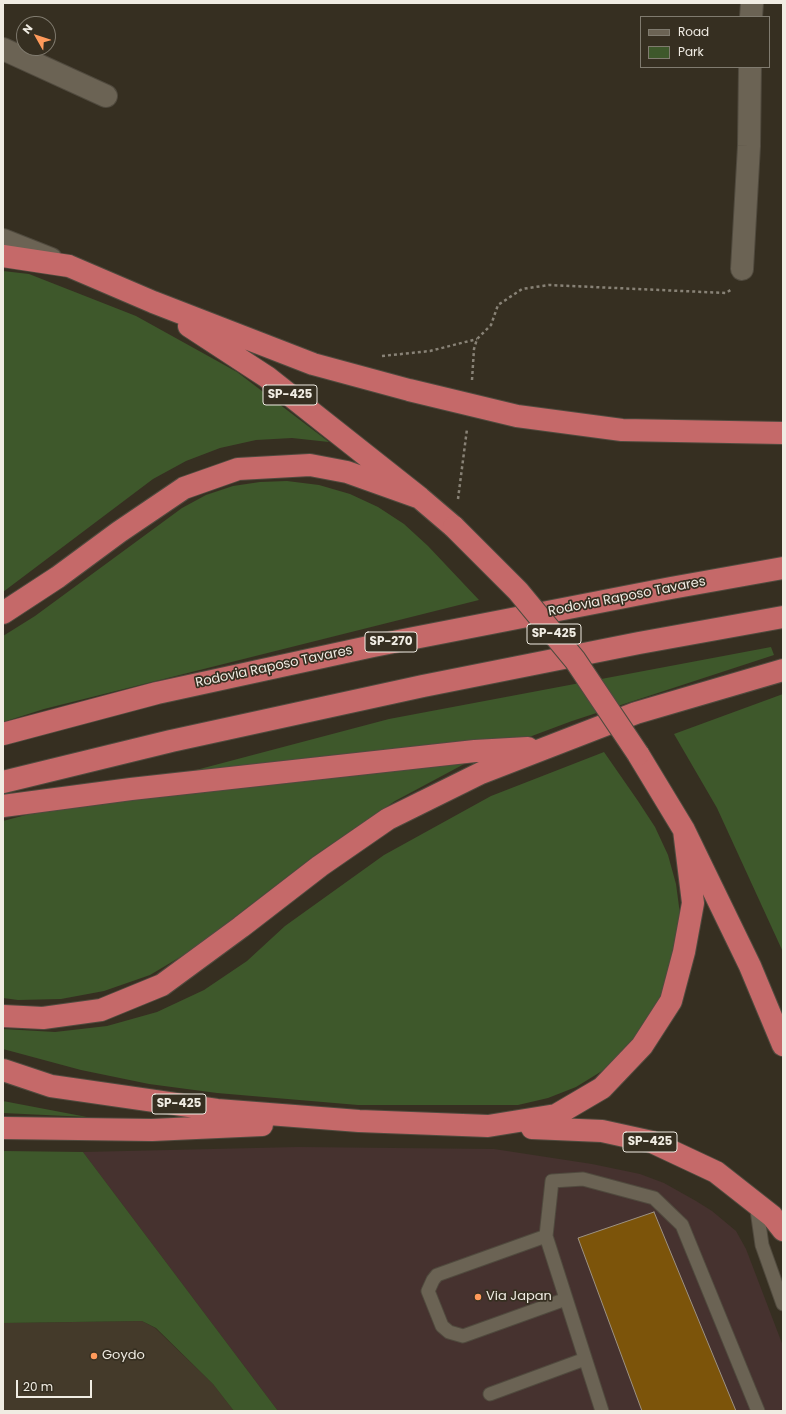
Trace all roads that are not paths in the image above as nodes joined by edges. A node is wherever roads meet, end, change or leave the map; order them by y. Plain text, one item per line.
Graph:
1 (752, 3) edge
2 (751, 16) edge
3 (3, 49) edge
4 (750, 68) edge
5 (106, 96) dead end
6 (3, 240) edge
7 (3, 256) edge
8 (69, 266) junction
9 (742, 268) road end
10 (153, 302) junction
11 (783, 433) edge
12 (420, 498) junction
13 (783, 568) edge
14 (3, 614) edge
15 (783, 617) edge
16 (783, 670) edge
17 (3, 734) edge
18 (550, 746) junction
19 (3, 782) edge
20 (3, 806) edge
21 (684, 830) junction
22 (3, 1016) edge
23 (783, 1045) edge
24 (3, 1070) edge
25 (359, 1121) junction
26 (488, 1126) junction
27 (3, 1128) edge
28 (756, 1203) junction
29 (783, 1230) edge
30 (546, 1236) junction
31 (566, 1299) junction
32 (783, 1304) edge
33 (585, 1359) junction
34 (490, 1394) dead end
35 (602, 1411) edge
36 (758, 1411) edge

1 - 2 street
3 - 5 street
4 - 9 street
6 - 8 street
7 - 8 highway, SP-425
8 - 10 highway, SP-425
10 - 11 highway
10 - 12 highway, SP-425
12 - 14 highway
12 - 21 highway, SP-425, bridge
13 - 17 highway, Rodovia Raposo Tavares / SP-270
15 - 19 highway
16 - 18 highway
18 - 20 highway
18 - 22 highway
21 - 23 highway, SP-425
21 - 26 highway
24 - 25 highway, SP-425
25 - 26 highway, SP-425
25 - 27 highway
26 - 28 highway, SP-425
28 - 29 highway, SP-425
28 - 32 lane
30 - 31 lane
30 - 31 lane
30 - 36 lane
31 - 33 lane
33 - 34 lane
33 - 35 lane

